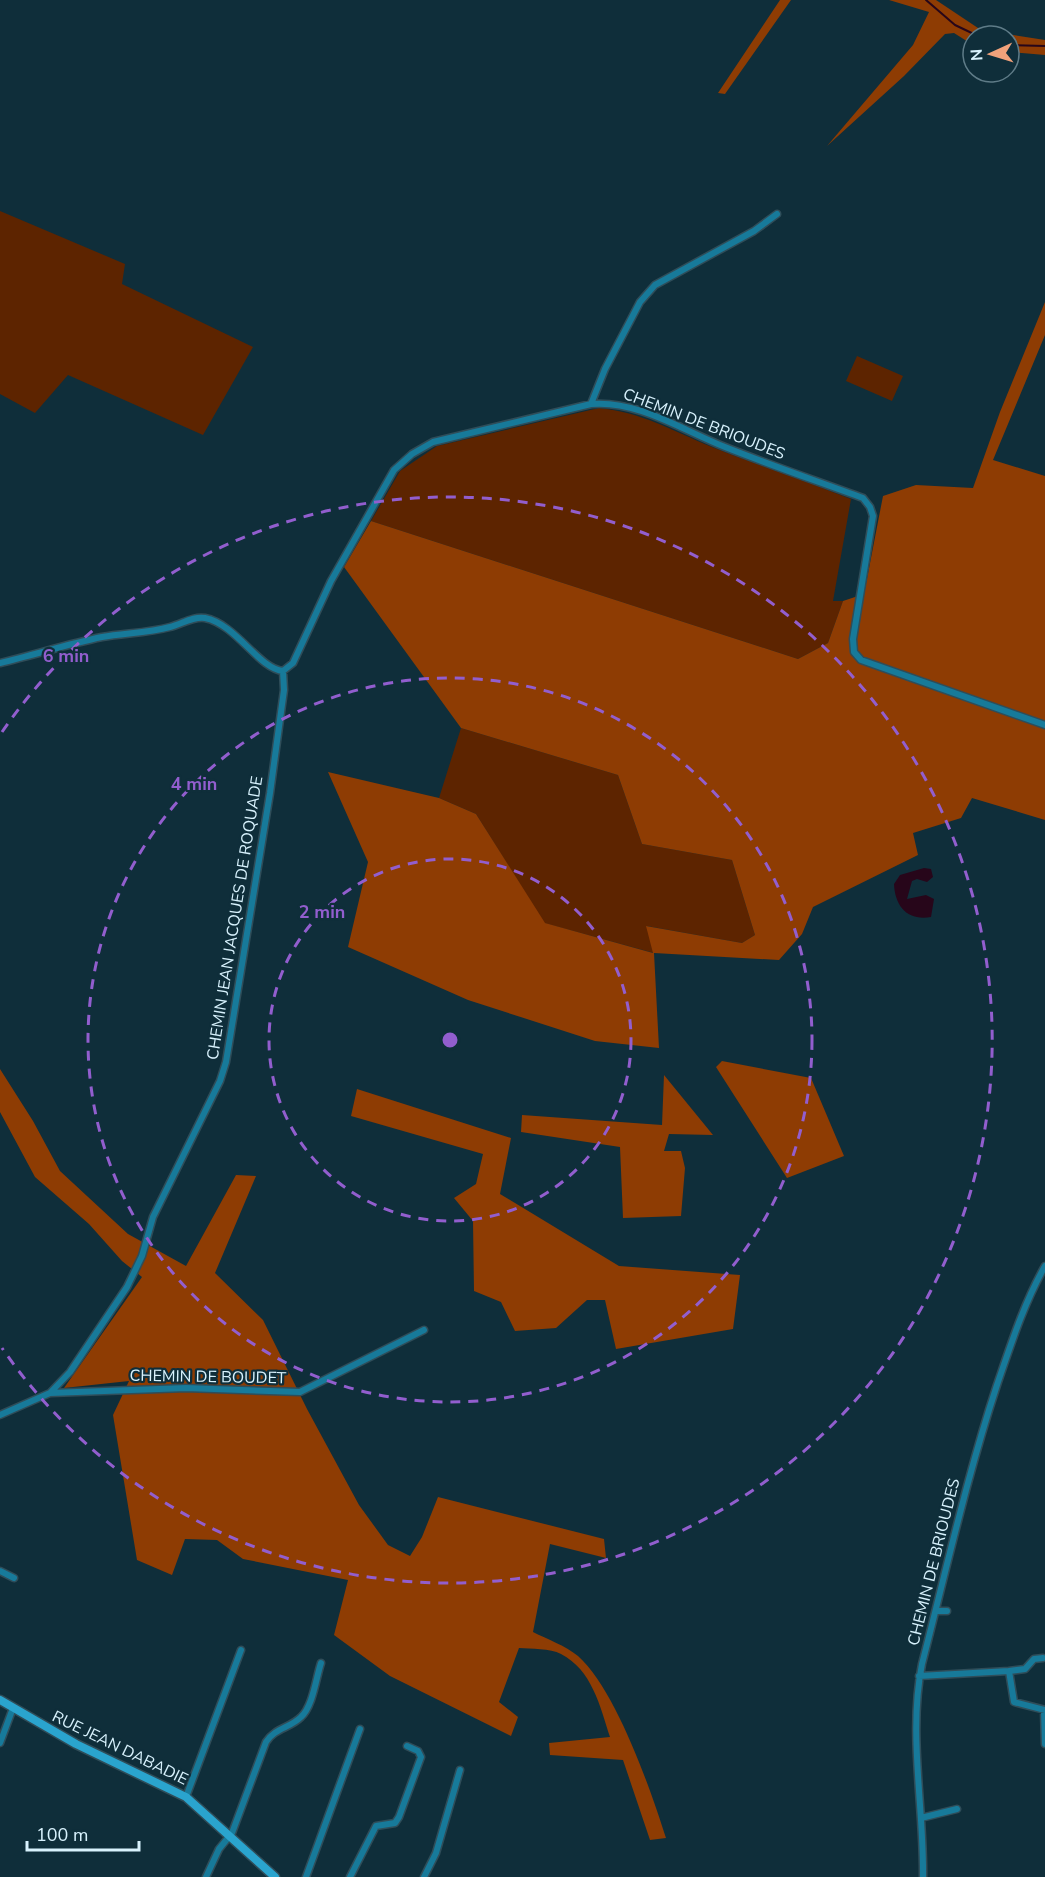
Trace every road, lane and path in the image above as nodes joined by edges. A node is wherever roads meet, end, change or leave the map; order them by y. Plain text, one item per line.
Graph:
1 (777, 214) dead end
2 (591, 404) junction
3 (0, 663) edge
4 (283, 671) junction
5 (1045, 725) edge
6 (1045, 1266) edge
7 (424, 1330) dead end
8 (51, 1393) junction
9 (0, 1415) edge
10 (0, 1570) edge
11 (15, 1578) dead end
12 (936, 1611) junction
13 (947, 1611) dead end
14 (241, 1650) dead end
15 (1043, 1658) dead end
16 (321, 1663) dead end
17 (1009, 1671) junction
18 (919, 1676) junction
19 (0, 1700) edge
20 (13, 1708) junction
21 (1044, 1710) edge
22 (360, 1729) dead end
23 (0, 1743) edge
24 (1045, 1744) edge
25 (407, 1746) dead end
26 (460, 1770) dead end
27 (186, 1797) junction
28 (957, 1809) dead end
29 (921, 1818) junction
30 (230, 1836) junction
31 (206, 1877) edge
32 (275, 1877) edge
33 (306, 1877) edge
34 (350, 1877) edge
35 (424, 1877) edge
36 (923, 1877) edge

1 - 2 street
2 - 4 street, CHEMIN DE BRIOUDES
2 - 5 street, CHEMIN DE BRIOUDES
3 - 4 street
4 - 8 street, CHEMIN JEAN JACQUES DE ROQUADE
6 - 12 street, CHEMIN DE BRIOUDES
7 - 8 street, CHEMIN DE BOUDET
8 - 9 street, CHEMIN JEAN JACQUES DE ROQUADE
10 - 11 street
12 - 13 street
12 - 18 street, CHEMIN DE BRIOUDES
14 - 27 street
15 - 17 street
16 - 30 street
17 - 18 street
17 - 21 street
18 - 29 street, CHEMIN DE BRIOUDES
19 - 20 street, RUE JEAN DABADIE
20 - 23 street
20 - 27 street, RUE JEAN DABADIE
21 - 24 street
22 - 33 street
25 - 34 street
26 - 35 street
27 - 30 street, RUE JEAN DABADIE
28 - 29 street
29 - 36 street, CHEMIN DE BRIOUDES
30 - 31 street
30 - 32 street, RUE JEAN DABADIE

